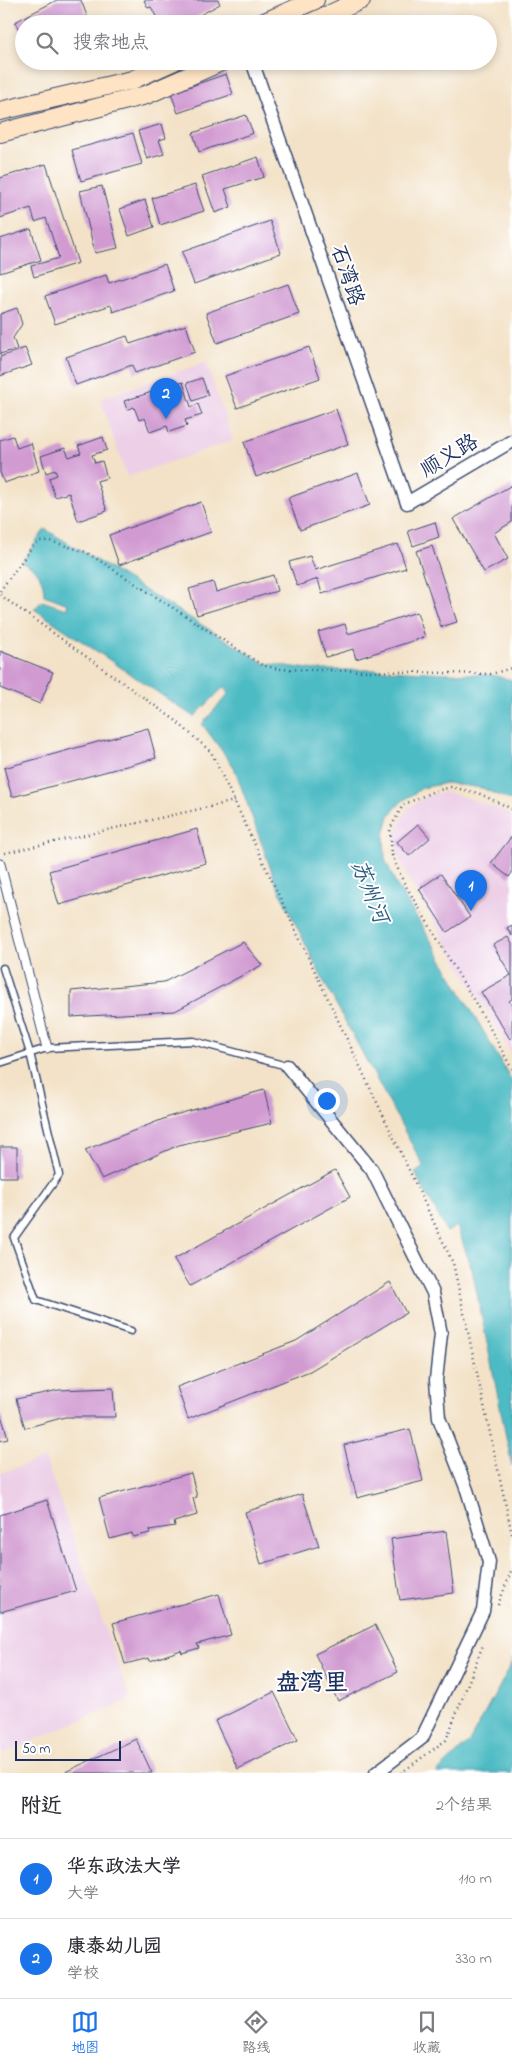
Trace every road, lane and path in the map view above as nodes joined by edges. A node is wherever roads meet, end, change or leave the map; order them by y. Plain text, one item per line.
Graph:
1 (315, 0) edge
2 (361, 0) edge
3 (281, 15) edge
4 (328, 15) edge
5 (154, 70) edge
6 (203, 70) edge
7 (255, 70) edge
8 (0, 111) edge
9 (0, 132) edge
10 (512, 441) edge
11 (407, 503) joint
12 (0, 591) edge
13 (0, 595) edge
14 (512, 668) edge
15 (235, 801) junction
16 (512, 809) edge
17 (0, 854) edge
18 (0, 864) edge
19 (3, 968) dead end
20 (47, 1048) junction
21 (30, 1053) junction
22 (0, 1063) edge
23 (287, 1066) joint
24 (512, 1069) edge
25 (131, 1332) dead end
26 (512, 1534) edge
27 (376, 1773) edge

1 - 3 main road
2 - 4 main road
5 - 8 main road
6 - 9 main road
7 - 11 street, 石湾路
10 - 11 street, 顺义路
12 - 14 path
13 - 15 path
15 - 17 path
15 - 26 path
16 - 24 path
18 - 20 street
19 - 21 lane
20 - 21 lane
20 - 23 lane
21 - 22 lane
21 - 25 lane
23 - 27 street

